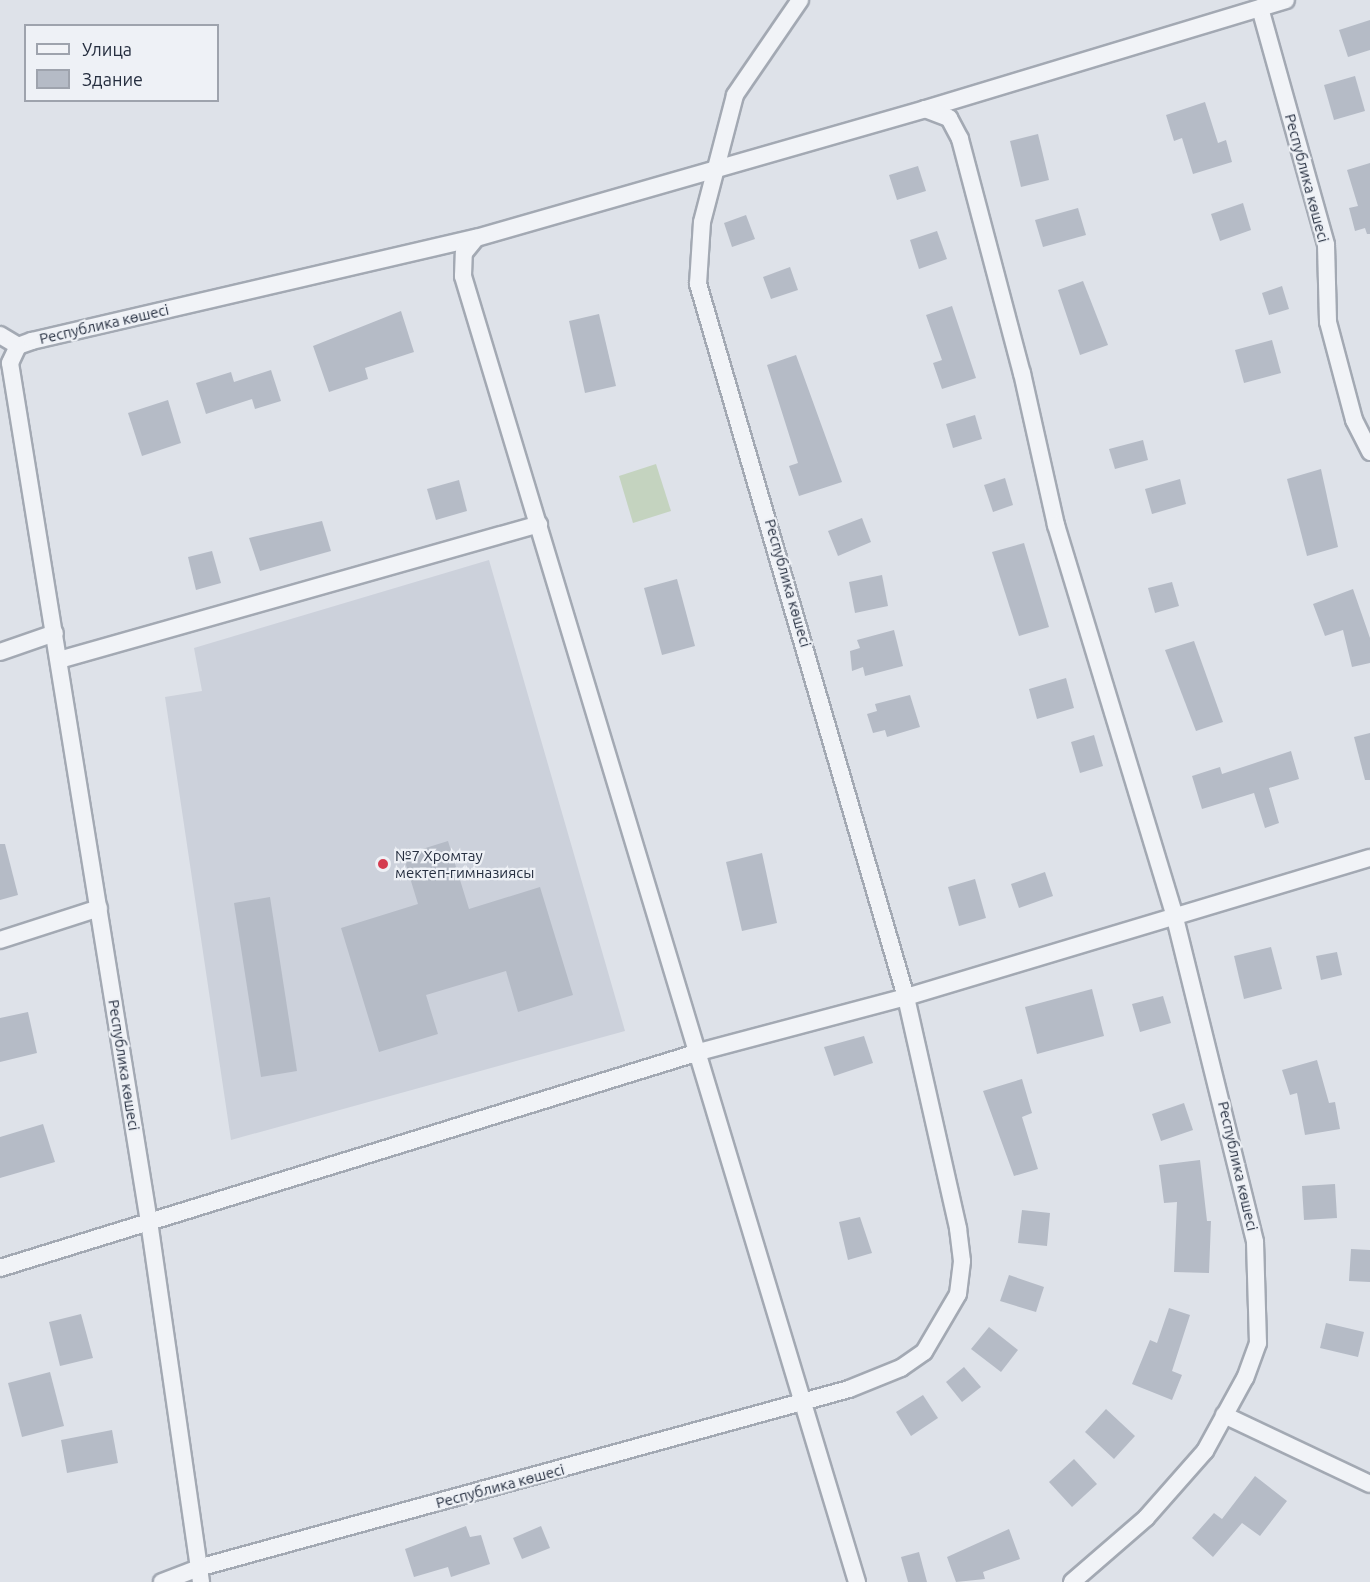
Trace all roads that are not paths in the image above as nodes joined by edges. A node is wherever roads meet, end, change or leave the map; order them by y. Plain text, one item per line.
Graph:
1 (800, 0) edge
2 (1286, 0) edge
3 (1260, 8) junction
4 (925, 109) junction
5 (714, 167) junction
6 (476, 238) junction
7 (0, 335) edge
8 (18, 346) junction
9 (1370, 452) edge
10 (538, 524) junction
11 (55, 633) junction
12 (0, 652) edge
13 (59, 660) junction
14 (1370, 858) edge
15 (99, 908) junction
16 (1174, 914) junction
17 (0, 940) edge
18 (906, 997) junction
19 (699, 1052) junction
20 (149, 1222) junction
21 (0, 1268) edge
22 (801, 1404) junction
23 (1224, 1415) junction
24 (1370, 1484) edge
25 (199, 1575) edge
26 (162, 1582) edge
27 (857, 1582) edge
28 (1072, 1582) edge

1 - 5 street, Республика көшесі
2 - 3 street
3 - 4 street
3 - 9 street, Республика көшесі
4 - 5 street
4 - 16 street, Республика көшесі
5 - 6 street, Республика көшесі
5 - 18 street, Республика көшесі
6 - 8 street, Республика көшесі
6 - 10 street
7 - 8 street
8 - 11 street, Республика көшесі
10 - 13 street
10 - 19 street
11 - 12 street
11 - 13 street, Республика көшесі
13 - 15 street, Республика көшесі
14 - 16 street
15 - 17 street
15 - 20 street, Республика көшесі
16 - 18 street
16 - 23 street, Республика көшесі
18 - 19 street
18 - 22 street, Республика көшесі
19 - 20 street
19 - 22 street
20 - 21 street
20 - 25 street, Республика көшесі
22 - 25 street, Республика көшесі
22 - 27 street
23 - 24 street
23 - 28 street, Республика көшесі
25 - 26 street, Республика көшесі

